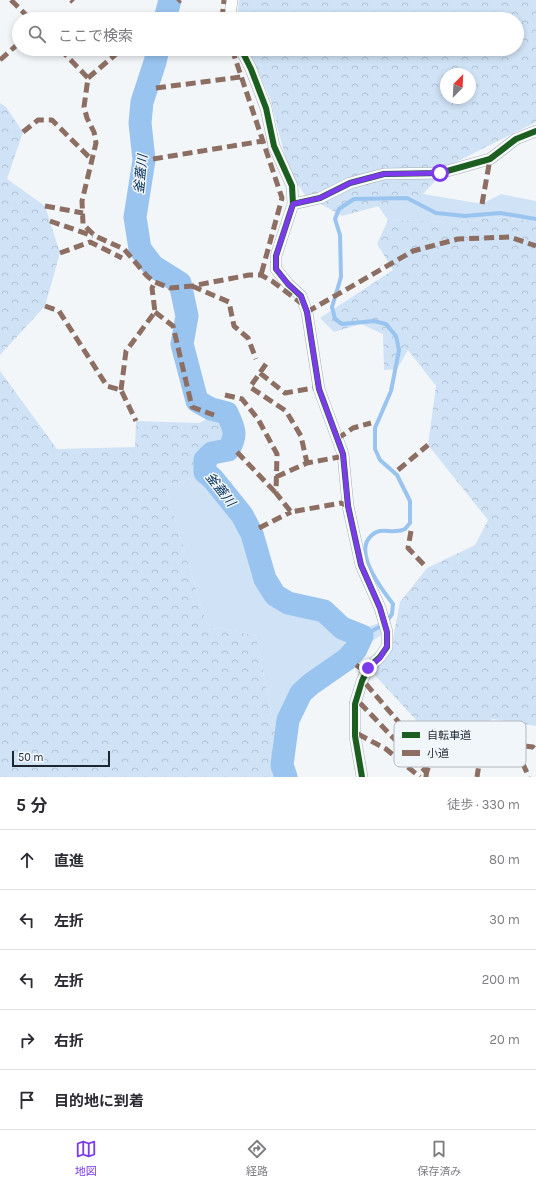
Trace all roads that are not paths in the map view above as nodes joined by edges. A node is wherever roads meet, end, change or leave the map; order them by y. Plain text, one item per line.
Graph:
1 (232, 0) edge
2 (230, 12) edge
3 (245, 56) edge
4 (536, 132) edge
5 (293, 204) junction
6 (362, 777) edge

1 - 2 street
3 - 5 street
4 - 5 street
5 - 6 street

